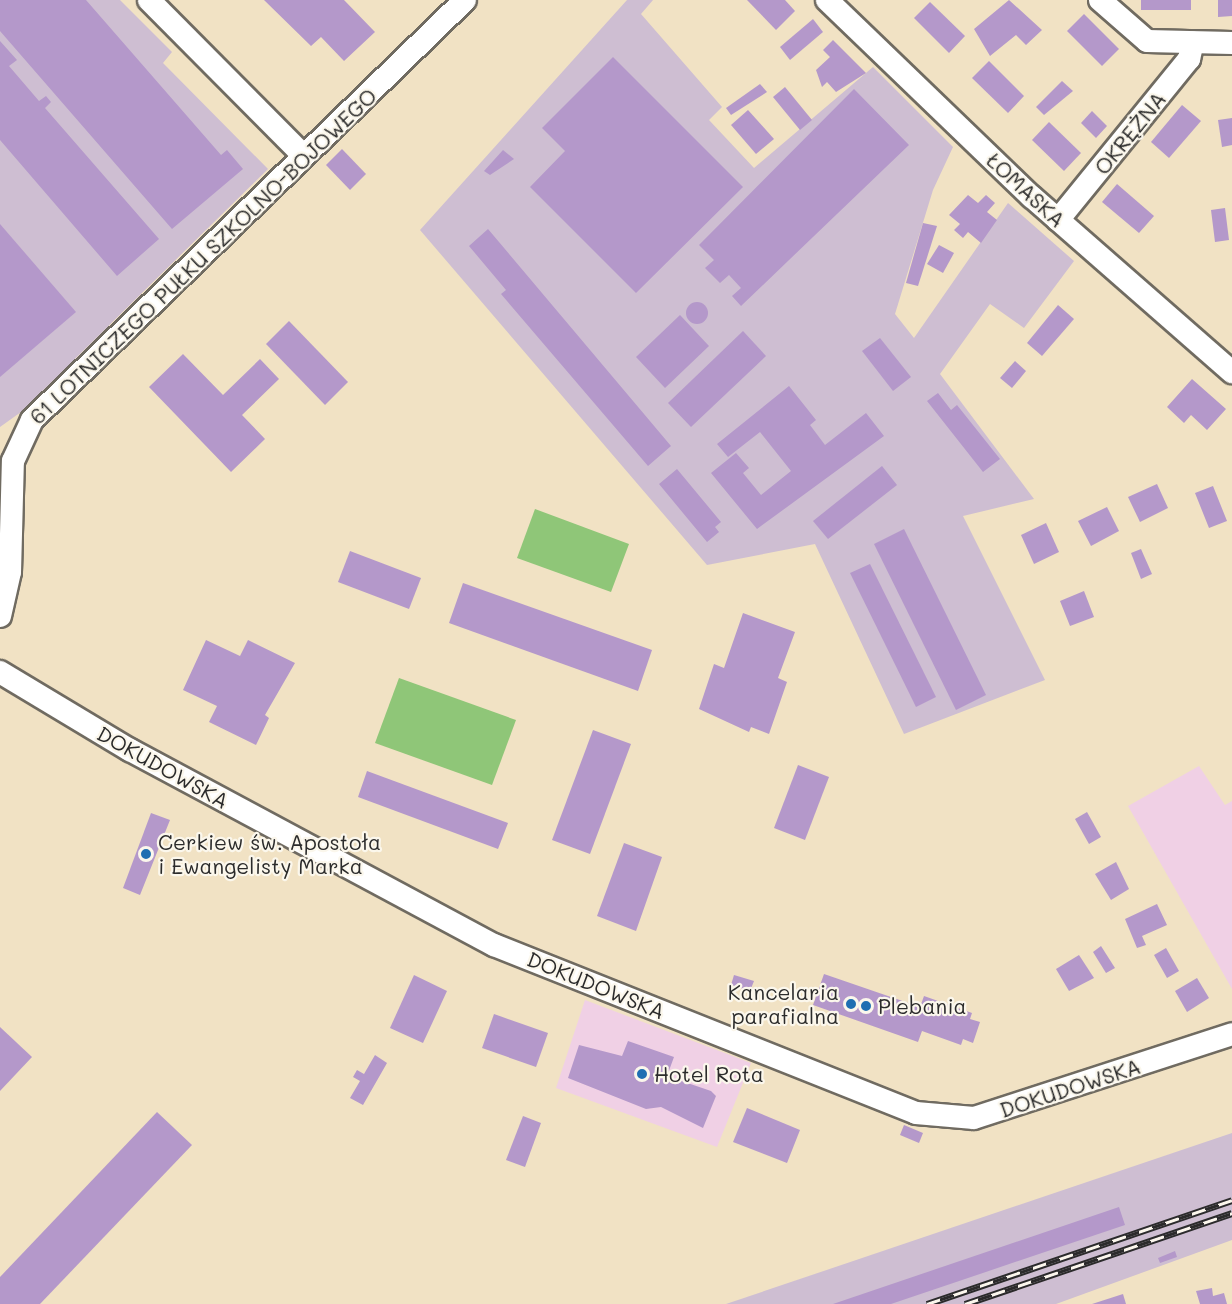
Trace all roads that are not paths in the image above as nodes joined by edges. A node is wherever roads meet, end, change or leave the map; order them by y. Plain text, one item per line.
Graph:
1 (149, 0) edge
2 (465, 0) edge
3 (827, 0) edge
4 (1100, 0) edge
5 (1193, 42) junction
6 (1232, 43) edge
7 (303, 154) junction
8 (1058, 220) junction
9 (1232, 372) edge
10 (0, 615) edge
11 (0, 672) edge
12 (1232, 1034) edge

1 - 7 street
2 - 7 street, 61 LOTNICZEGO PUŁKU SZKOLNO-BOJOWEGO
3 - 8 street, ŁOMASKA
4 - 5 street
5 - 6 street
5 - 8 street, OKRĘŻNA
7 - 10 street, 61 LOTNICZEGO PUŁKU SZKOLNO-BOJOWEGO
8 - 9 street, ŁOMASKA
11 - 12 street, DOKUDOWSKA

